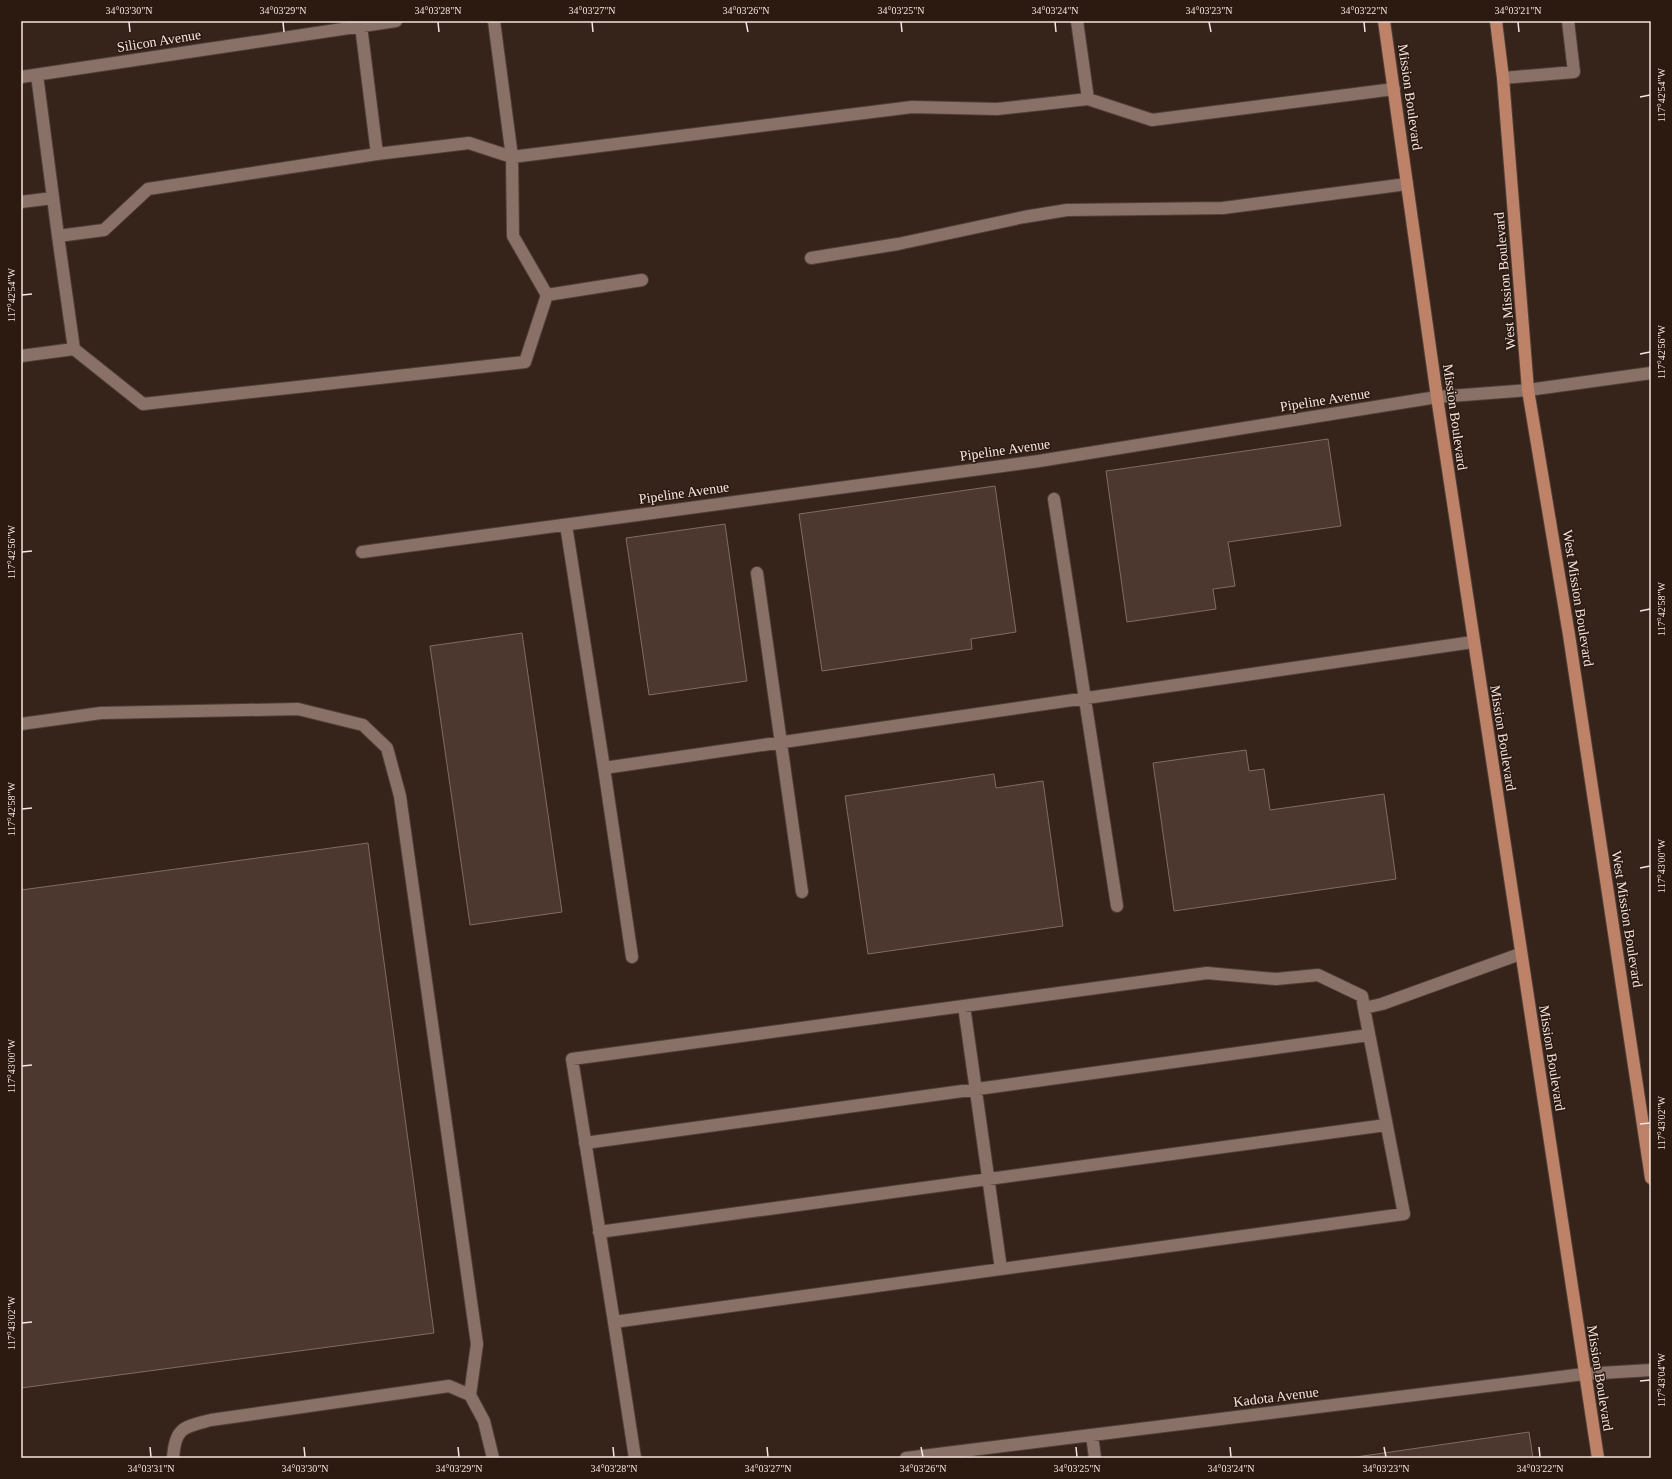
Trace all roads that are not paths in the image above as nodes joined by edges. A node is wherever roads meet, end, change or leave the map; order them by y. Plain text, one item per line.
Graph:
1 (396, 21) edge
2 (494, 21) edge
3 (1078, 21) edge
4 (1384, 21) edge
5 (1496, 21) edge
6 (1568, 21) edge
7 (361, 26) junction
8 (37, 75) junction
9 (21, 77) edge
10 (1503, 78) junction
11 (1394, 90) junction
12 (1088, 99) junction
13 (377, 154) junction
14 (512, 157) junction
15 (1407, 184) junction
16 (53, 198) junction
17 (21, 202) edge
18 (58, 236) junction
19 (811, 258) dead end
20 (642, 280) dead end
21 (547, 295) junction
22 (74, 349) junction
23 (21, 356) edge
24 (1651, 373) edge
25 (1528, 390) junction
26 (1437, 397) junction
27 (1054, 499) dead end
28 (566, 525) junction
29 (362, 552) dead end
30 (758, 573) dead end
31 (1473, 642) junction
32 (1085, 698) junction
33 (21, 724) edge
34 (781, 742) junction
35 (604, 768) junction
36 (802, 892) dead end
37 (1117, 906) dead end
38 (1520, 954) junction
39 (632, 957) dead end
40 (964, 1006) junction
41 (1364, 1008) junction
42 (1369, 1036) junction
43 (975, 1089) junction
44 (1386, 1125) junction
45 (585, 1143) junction
46 (1651, 1178) edge
47 (988, 1179) junction
48 (599, 1232) junction
49 (1001, 1270) junction
50 (614, 1322) junction
51 (1651, 1370) edge
52 (1584, 1374) junction
53 (470, 1395) junction
54 (1092, 1435) junction
55 (173, 1458) edge
56 (493, 1458) edge
57 (635, 1458) edge
58 (906, 1458) edge
59 (1095, 1458) edge
60 (1598, 1458) edge

1 - 7 street, Silicon Avenue
2 - 14 street
3 - 12 street
4 - 11 main road, Mission Boulevard
5 - 10 main road, West Mission Boulevard
6 - 10 street
7 - 8 street, Silicon Avenue
7 - 13 street
8 - 9 street, Silicon Avenue
8 - 16 street
10 - 25 main road, West Mission Boulevard
11 - 12 street
11 - 15 main road, Mission Boulevard
12 - 14 street
13 - 14 street
13 - 18 street
14 - 21 street
15 - 19 street
15 - 26 main road, Mission Boulevard
16 - 17 street
16 - 18 street
18 - 22 street
20 - 21 street
21 - 22 street
22 - 23 street
24 - 25 street, Pipeline Avenue
25 - 26 street, Pipeline Avenue
25 - 46 main road, West Mission Boulevard
26 - 28 street, Pipeline Avenue
26 - 31 main road, Mission Boulevard
27 - 32 street
28 - 29 street, Pipeline Avenue
28 - 35 street
30 - 34 street
31 - 32 street
31 - 38 main road, Mission Boulevard
32 - 34 street
32 - 37 street
33 - 53 street
34 - 35 street
34 - 36 street
35 - 39 street
38 - 41 street
38 - 52 main road, Mission Boulevard
40 - 41 street
40 - 43 street
40 - 45 street
41 - 42 street
42 - 43 street
42 - 44 street
43 - 45 street
43 - 47 street
44 - 47 street
44 - 49 street
45 - 48 street
47 - 48 street
47 - 49 street
48 - 50 street
49 - 50 street
50 - 57 street
51 - 52 street, Kadota Avenue
52 - 54 street, Kadota Avenue
52 - 60 main road, Mission Boulevard
53 - 55 street
53 - 56 street
54 - 58 street, Kadota Avenue
54 - 59 street

